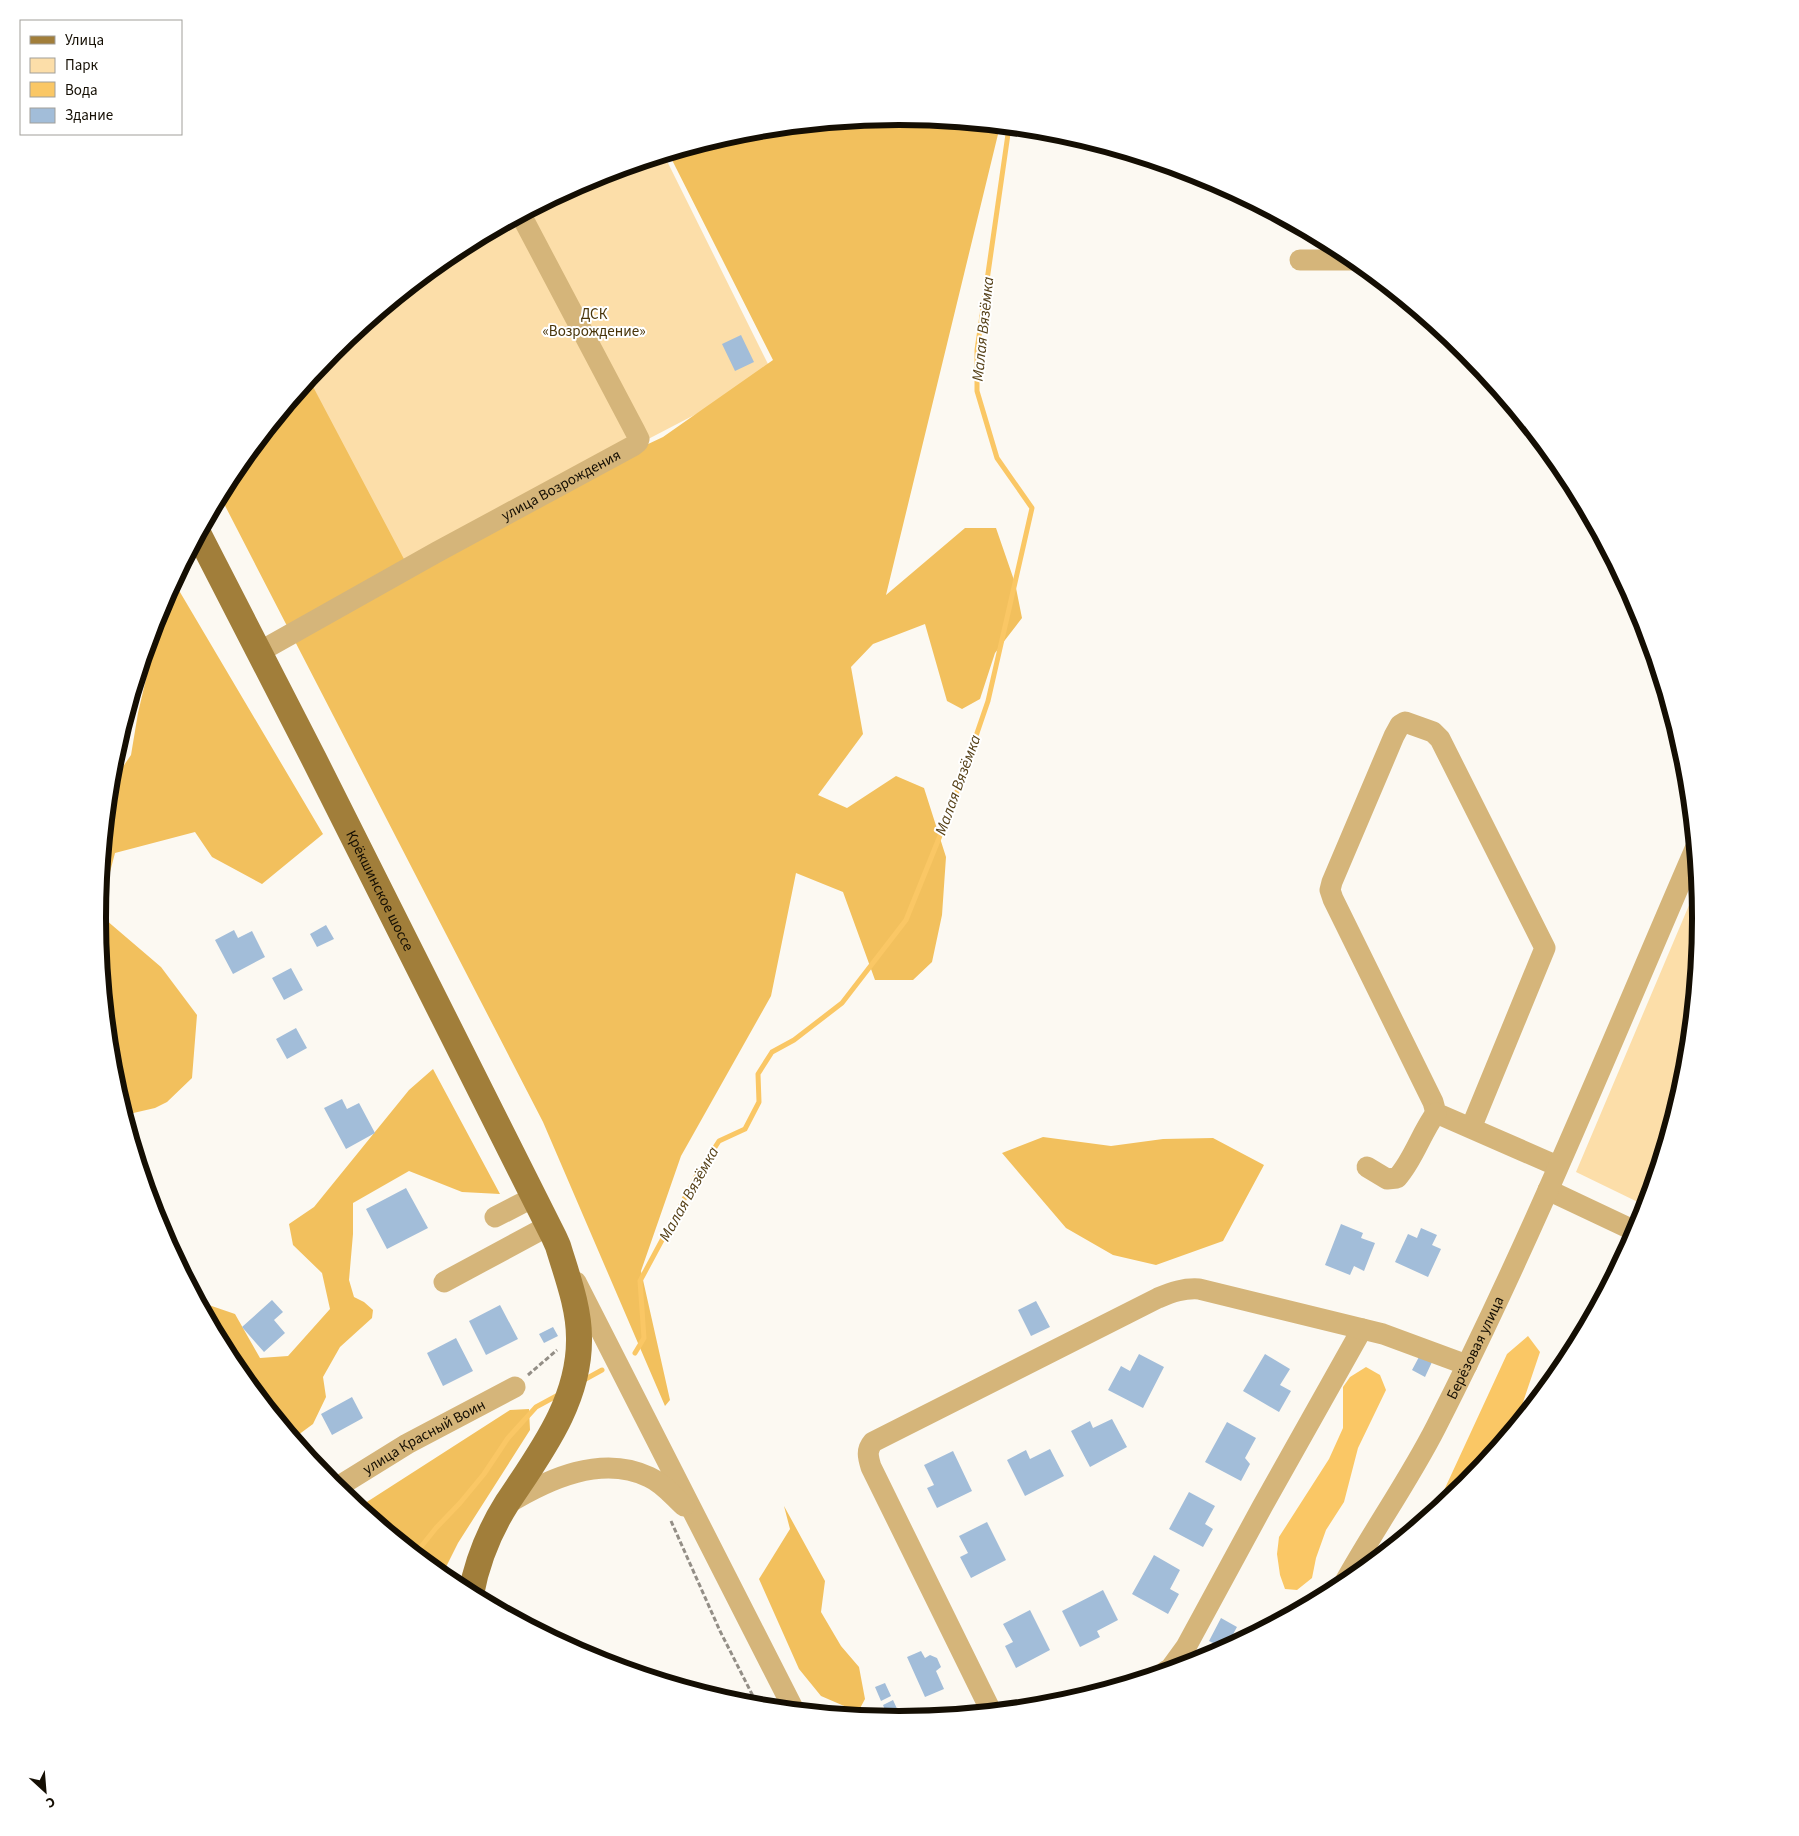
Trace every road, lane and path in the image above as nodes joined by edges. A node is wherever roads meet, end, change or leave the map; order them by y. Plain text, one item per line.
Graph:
1 (523, 220) edge
2 (1300, 260) dead end
3 (1343, 260) edge
4 (202, 542) edge
5 (259, 652) junction
6 (1690, 860) edge
7 (1436, 1113) junction
8 (1471, 1128) junction
9 (1558, 1166) junction
10 (1366, 1167) dead end
11 (1548, 1190) junction
12 (534, 1197) junction
13 (495, 1217) dead end
14 (1629, 1228) edge
15 (553, 1236) junction
16 (444, 1282) dead end
17 (1362, 1329) junction
18 (559, 1349) dead end
19 (1467, 1365) junction
20 (515, 1387) joint
21 (344, 1483) edge
22 (507, 1504) junction
23 (668, 1513) dead end
24 (698, 1520) junction
25 (1351, 1570) edge
26 (473, 1587) edge
27 (1176, 1661) edge
28 (754, 1697) edge
29 (791, 1703) edge
30 (988, 1706) edge

1 - 5 street, улица Возрождения
2 - 3 street
4 - 5 main road, Крёкшинское шоссе
5 - 12 main road, Крёкшинское шоссе
6 - 9 street, Берёзовая улица
7 - 8 street
7 - 8 street
7 - 10 street
8 - 9 street
9 - 11 street, Берёзовая улица
11 - 14 street
11 - 19 street, Берёзовая улица
12 - 13 street
12 - 15 main road, Крёкшинское шоссе
15 - 16 street
15 - 22 main road, Крёкшинское шоссе
15 - 24 street
17 - 19 street
17 - 27 street
17 - 30 street
18 - 20 path
19 - 25 street, Берёзовая улица
20 - 21 street, улица Красный Воин
22 - 24 street
22 - 26 main road, Крёкшинское шоссе
23 - 28 path
24 - 29 street

